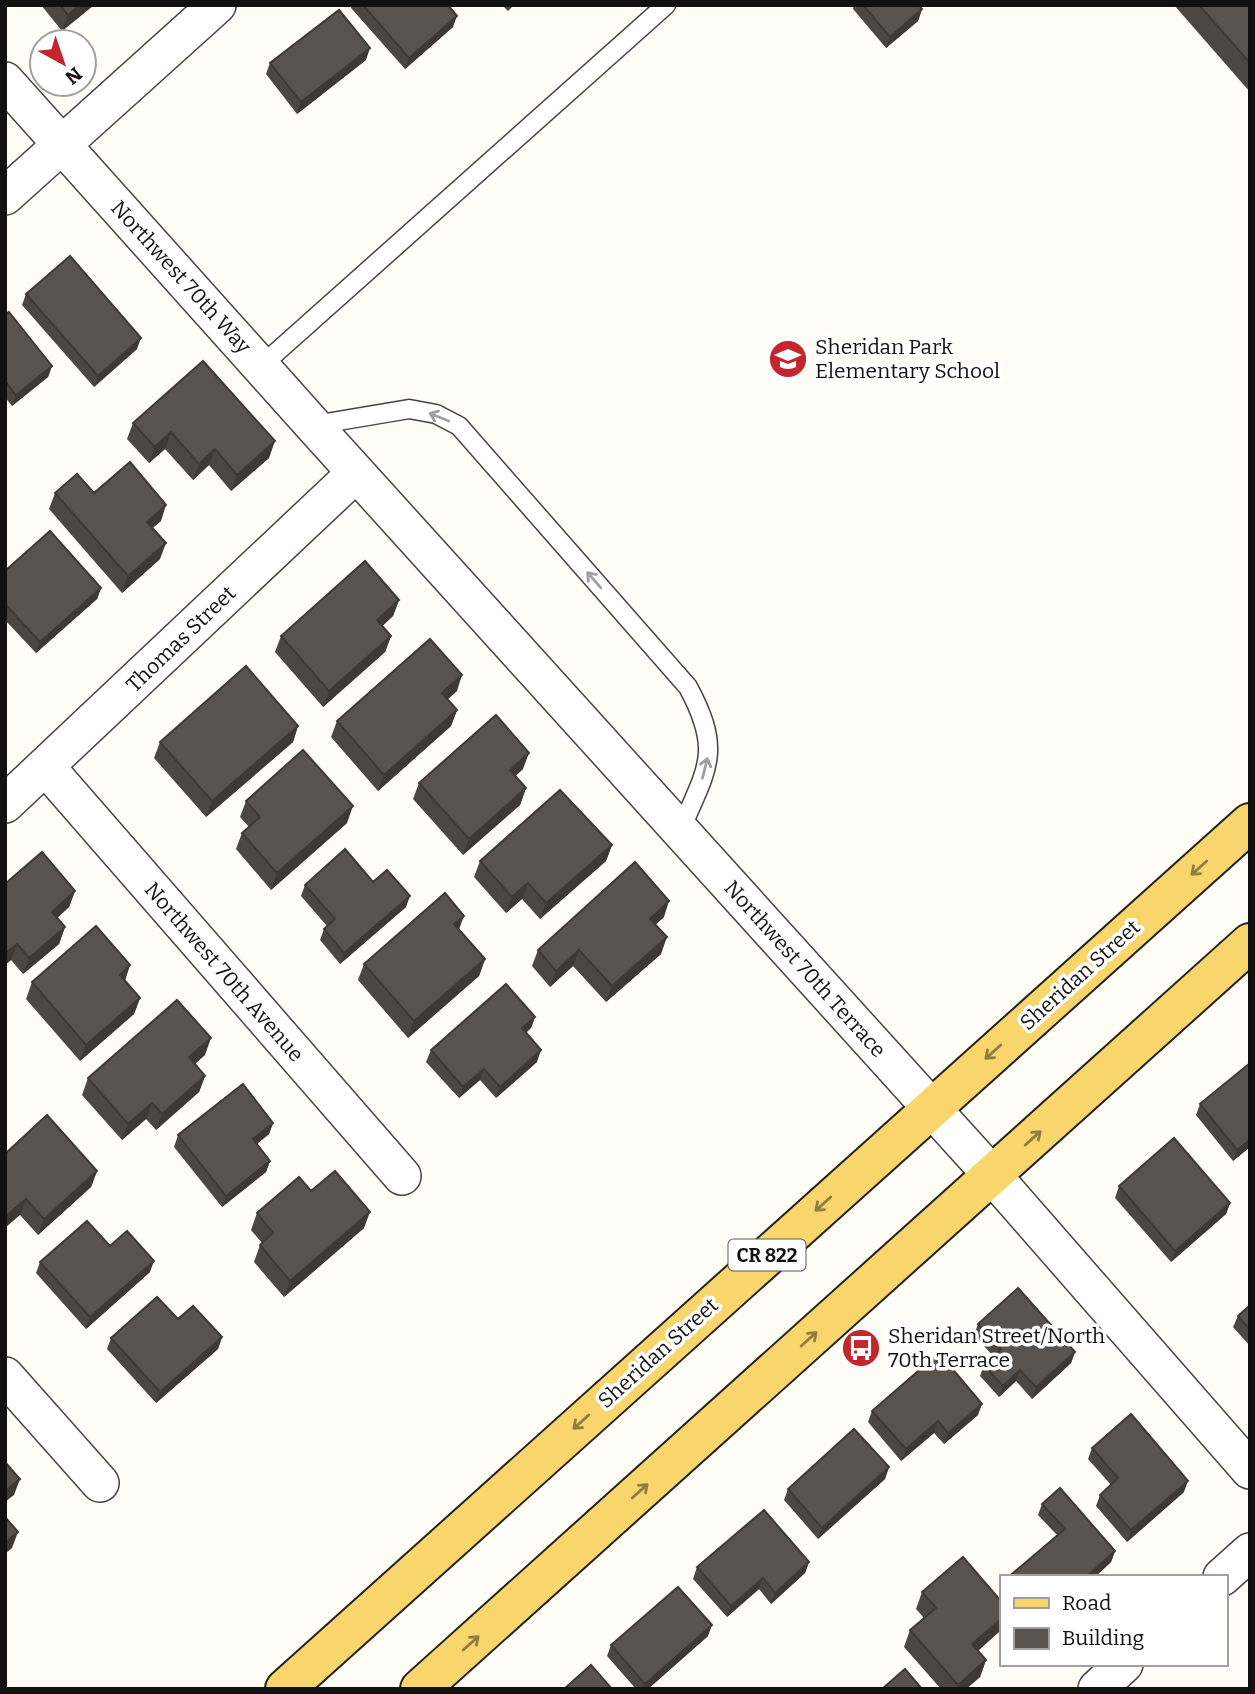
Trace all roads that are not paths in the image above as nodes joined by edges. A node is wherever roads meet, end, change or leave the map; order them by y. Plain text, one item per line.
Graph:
1 (217, 5) edge
2 (666, 5) edge
3 (5, 80) edge
4 (63, 145) junction
5 (5, 197) edge
6 (261, 366) junction
7 (313, 425) junction
8 (356, 473) junction
9 (46, 767) junction
10 (5, 804) edge
11 (1250, 823) edge
12 (680, 831) junction
13 (1250, 943) edge
14 (931, 1107) junction
15 (992, 1175) junction
16 (402, 1176) dead end
17 (5, 1376) edge
18 (1250, 1470) edge
19 (100, 1483) dead end
20 (1250, 1552) edge
21 (1224, 1575) edge
22 (1122, 1666) edge
23 (285, 1689) edge
24 (420, 1689) edge
25 (1097, 1689) edge

1 - 4 street
2 - 6 lane
3 - 4 street, Northwest 70th Way
4 - 5 street
4 - 6 street, Northwest 70th Way
6 - 7 street, Northwest 70th Way
7 - 8 street, Northwest 70th Way
12 -> 7 lane
8 - 9 street, Thomas Street
8 - 12 street, Northwest 70th Terrace
9 - 10 street, Thomas Street
9 - 16 street, Northwest 70th Avenue
11 -> 14 main road, Sheridan Street / CR 822
12 - 14 street, Northwest 70th Terrace
15 -> 13 main road
14 - 15 street, Northwest 70th Terrace
14 -> 23 main road, Sheridan Street / CR 822
15 - 18 street, Northwest 70th Terrace
24 -> 15 main road
17 - 19 street
20 - 21 street
22 - 25 street

